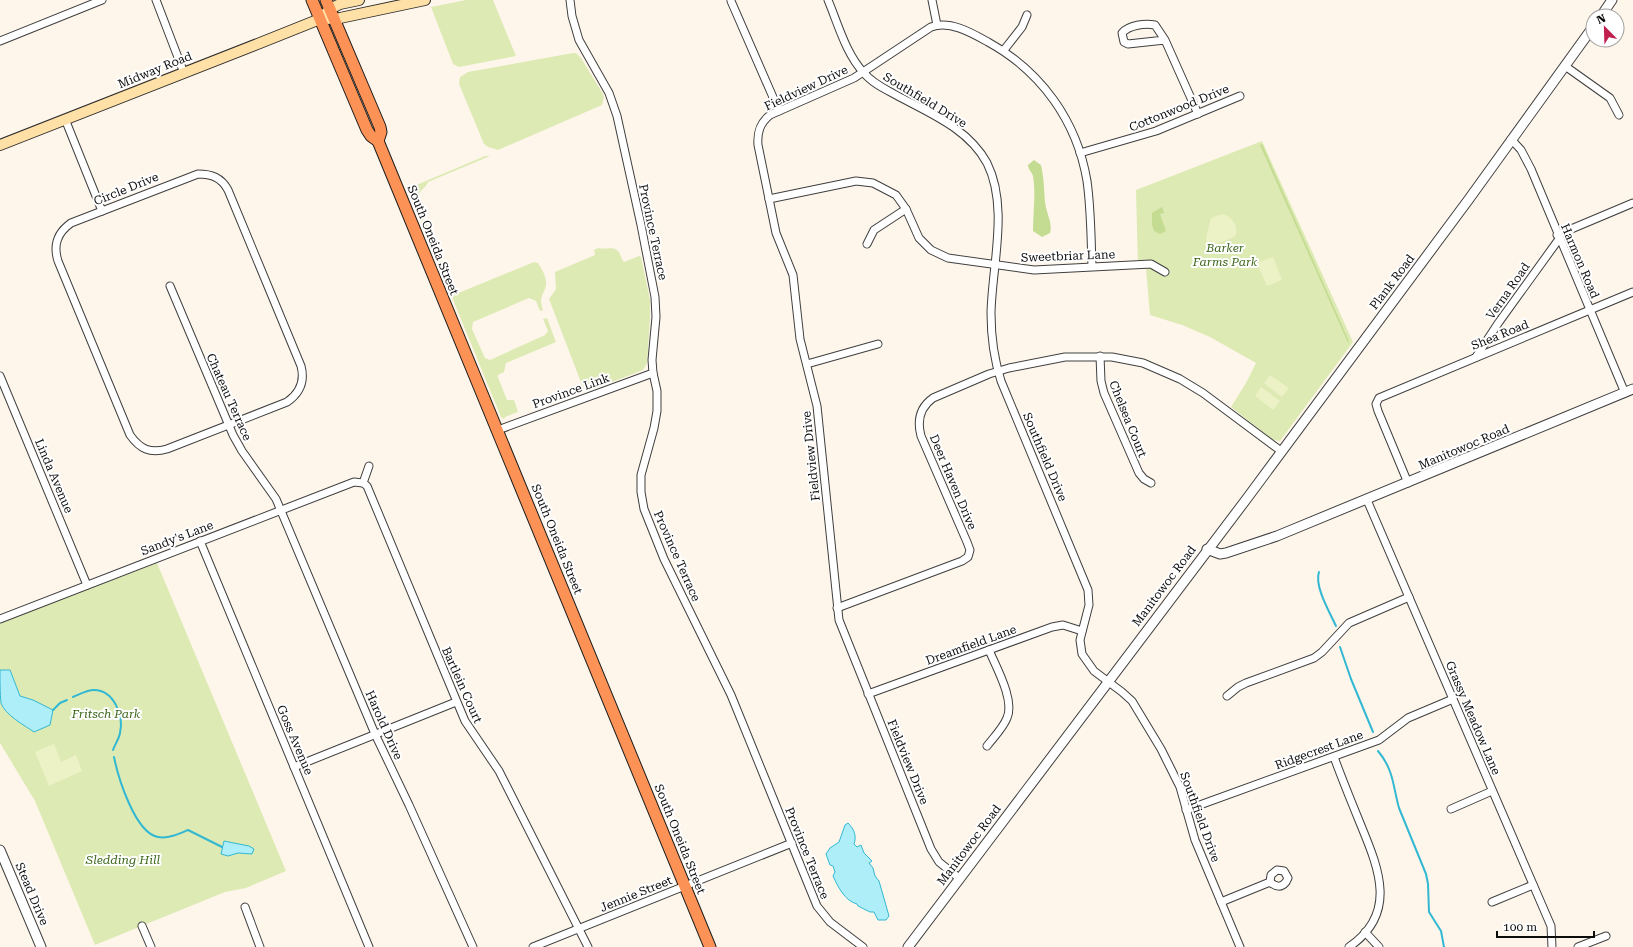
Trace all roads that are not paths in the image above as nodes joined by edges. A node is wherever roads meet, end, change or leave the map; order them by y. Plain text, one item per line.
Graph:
1 (102, 0) edge
2 (156, 0) edge
3 (312, 0) edge
4 (359, 0) edge
5 (425, 0) edge
6 (570, 0) edge
7 (828, 0) edge
8 (932, 0) edge
9 (731, 1) edge
10 (330, 10) edge
11 (1027, 15) dead end
12 (320, 19) junction
13 (937, 25) junction
14 (1585, 37) edge
15 (1165, 40) junction
16 (0, 41) edge
17 (1004, 50) junction
18 (1565, 66) junction
19 (184, 73) junction
20 (863, 73) junction
21 (1240, 96) dead end
22 (779, 111) junction
23 (1198, 114) junction
24 (1619, 115) dead end
25 (65, 119) junction
26 (1512, 140) junction
27 (378, 141) junction
28 (0, 145) edge
29 (1080, 153) junction
30 (769, 199) junction
31 (1633, 203) edge
32 (906, 209) junction
33 (102, 211) junction
34 (1558, 237) junction
35 (867, 244) dead end
36 (994, 265) junction
37 (1092, 266) junction
38 (1165, 272) dead end
39 (170, 286) dead end
40 (1633, 292) edge
41 (1589, 310) junction
42 (878, 344) dead end
43 (1100, 356) junction
44 (1476, 357) junction
45 (807, 364) junction
46 (998, 370) junction
47 (653, 373) junction
48 (0, 376) edge
49 (1629, 391) edge
50 (228, 426) junction
51 (498, 430) junction
52 (1281, 451) junction
53 (369, 466) dead end
54 (363, 483) junction
55 (1151, 483) dead end
56 (1408, 483) junction
57 (1367, 500) junction
58 (281, 510) junction
59 (200, 541) junction
60 (1207, 549) junction
61 (87, 585) junction
62 (1409, 596) junction
63 (837, 608) junction
64 (0, 619) edge
65 (1082, 631) junction
66 (989, 650) junction
67 (1108, 681) junction
68 (868, 694) junction
69 (1227, 696) dead end
70 (1453, 699) junction
71 (456, 702) junction
72 (375, 734) junction
73 (987, 746) dead end
74 (1334, 757) junction
75 (294, 767) junction
76 (1492, 791) junction
77 (1451, 809) dead end
78 (1186, 810) junction
79 (792, 843) junction
80 (0, 850) edge
81 (959, 878) junction
82 (1270, 882) dead end
83 (1533, 885) junction
84 (685, 886) junction
85 (1221, 902) junction
86 (1492, 902) dead end
87 (245, 907) dead end
88 (142, 926) dead end
89 (579, 928) junction
90 (1365, 932) junction
91 (1606, 936) dead end
92 (41, 947) edge
93 (151, 947) edge
94 (260, 947) edge
95 (369, 947) edge
96 (473, 947) edge
97 (533, 947) edge
98 (588, 947) edge
99 (710, 947) edge
100 (863, 947) edge
101 (908, 947) edge
102 (1240, 947) edge
103 (1349, 947) edge
104 (1379, 947) edge
105 (1552, 947) edge
106 (1578, 947) edge

1 - 16 street
2 - 19 street
3 - 12 highway, South Oneida Street
4 - 10 main road, Midway Road
5 - 10 main road
6 - 47 street, Province Terrace
7 - 20 street, Southfield Drive
8 - 13 street
9 - 22 street
10 - 12 main road, Midway Road
10 - 27 highway, South Oneida Street
11 - 17 street
12 - 19 main road, Midway Road
12 - 27 highway, South Oneida Street
13 - 17 street
13 - 20 street, Fieldview Drive
14 - 18 street, Plank Road
15 - 15 street
15 - 23 street
17 - 29 street
18 - 24 street
18 - 26 street, Plank Road
19 - 25 main road, Midway Road
20 - 22 street, Fieldview Drive
20 - 36 street, Southfield Drive
21 - 23 street, Cottonwood Drive
22 - 30 street, Fieldview Drive
23 - 29 street, Cottonwood Drive
25 - 28 main road, Midway Road
25 - 33 street
26 - 34 street, Harmon Road
26 - 52 street, Plank Road
27 - 51 highway, South Oneida Street
29 - 37 street
30 - 32 street, Sweetbriar Lane
30 - 45 street, Fieldview Drive
31 - 34 street
32 - 35 street
32 - 36 street, Sweetbriar Lane
33 - 50 street, Circle Drive
33 - 50 street, Circle Drive
34 - 41 street, Harmon Road
34 - 44 street, Verna Road
36 - 37 street, Sweetbriar Lane
36 - 46 street, Southfield Drive
37 - 38 street, Sweetbriar Lane
39 - 50 street, Chateau Terrace
40 - 41 street, Shea Road
41 - 44 street, Shea Road
41 - 49 street, Harmon Road
42 - 45 street
43 - 46 street, Deer Haven Drive
43 - 52 street, Deer Haven Drive
43 - 55 street, Chelsea Court
44 - 56 street, Shea Road
45 - 63 street, Fieldview Drive
46 - 63 street, Deer Haven Drive
46 - 65 street, Southfield Drive
47 - 51 street, Province Link
47 - 79 street, Province Terrace
48 - 61 street, Linda Avenue
49 - 56 street, Manitowoc Road
50 - 58 street, Chateau Terrace
51 - 84 highway, South Oneida Street
52 - 60 street, Plank Road
53 - 54 street
54 - 58 street, Sandy's Lane
54 - 71 street, Bartlein Court
56 - 57 street, Manitowoc Road
57 - 60 street, Manitowoc Road
57 - 62 street, Grassy Meadow Lane
58 - 59 street, Sandy's Lane
58 - 72 street, Harold Drive
59 - 61 street, Sandy's Lane
59 - 75 street, Goss Avenue
60 - 67 street, Manitowoc Road
61 - 64 street, Sandy's Lane
62 - 69 street
62 - 70 street, Grassy Meadow Lane
63 - 68 street, Fieldview Drive
65 - 66 street, Dreamfield Lane
65 - 67 street, Southfield Drive
66 - 68 street, Dreamfield Lane
66 - 73 street
67 - 78 street, Southfield Drive
67 - 81 street, Manitowoc Road
68 - 81 street, Fieldview Drive
70 - 74 street, Ridgecrest Lane
70 - 76 street, Grassy Meadow Lane
71 - 72 street
71 - 89 street, Bartlein Court
72 - 75 street
72 - 96 street, Harold Drive
74 - 78 street, Ridgecrest Lane
74 - 90 street
75 - 95 street, Goss Avenue
76 - 77 street
76 - 83 street, Grassy Meadow Lane
78 - 85 street, Southfield Drive
79 - 84 street, Jennie Street
79 - 100 street, Province Terrace
80 - 92 street, Stead Drive
81 - 101 street, Manitowoc Road
82 - 85 street
83 - 86 street
83 - 105 street, Grassy Meadow Lane
84 - 89 street, Jennie Street
84 - 99 highway, South Oneida Street
85 - 102 street, Southfield Drive
87 - 94 street
88 - 93 street
89 - 97 street, Jennie Street
89 - 98 street, Bartlein Court
90 - 103 street
90 - 104 street
91 - 106 street

